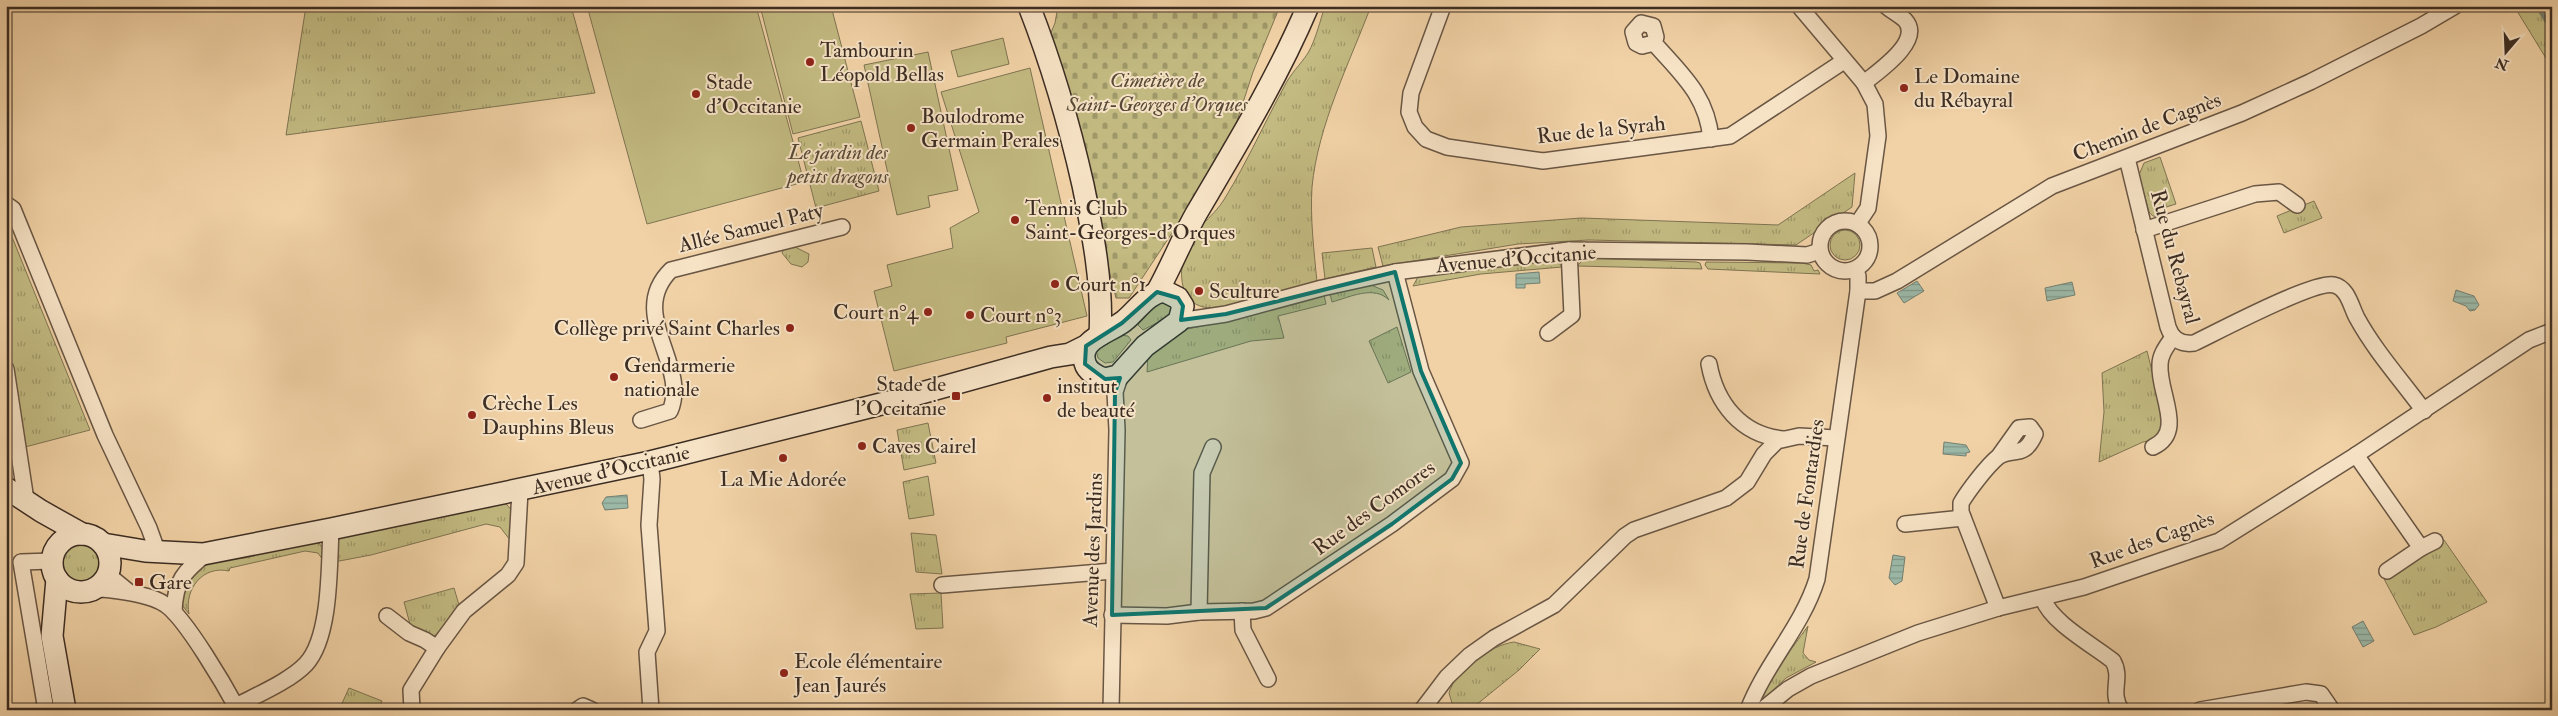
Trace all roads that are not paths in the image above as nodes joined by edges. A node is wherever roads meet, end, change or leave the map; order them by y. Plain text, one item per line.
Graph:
1 (1029, 6) edge
2 (1308, 6) edge
3 (1443, 6) edge
4 (1799, 6) edge
5 (1886, 6) edge
6 (2455, 6) edge
7 (1654, 43) dead end
8 (1844, 61) junction
9 (1864, 83) junction
10 (1711, 139) junction
11 (2127, 158) junction
12 (6, 204) edge
13 (2297, 205) dead end
14 (1858, 223) junction
15 (842, 226) dead end
16 (2144, 230) junction
17 (1568, 250) junction
18 (1820, 250) junction
19 (1172, 262) junction
20 (1854, 270) junction
21 (1394, 272) junction
22 (1858, 291) junction
23 (1156, 292) junction
24 (1101, 299) junction
25 (1180, 308) junction
26 (1122, 323) junction
27 (2552, 331) edge
28 (1548, 333) dead end
29 (2173, 337) junction
30 (2552, 337) edge
31 (2529, 340) junction
32 (1085, 350) junction
33 (1709, 364) dead end
34 (6, 369) edge
35 (1114, 381) junction
36 (2424, 411) junction
37 (641, 420) dead end
38 (1836, 438) junction
39 (1783, 439) junction
40 (1213, 447) dead end
41 (2153, 447) dead end
42 (2356, 455) junction
43 (1999, 456) dead end
44 (650, 462) junction
45 (6, 488) edge
46 (520, 491) junction
47 (33, 505) junction
48 (1963, 518) junction
49 (1906, 524) dead end
50 (331, 530) junction
51 (82, 534) junction
52 (2435, 541) dead end
53 (2421, 548) junction
54 (152, 552) junction
55 (208, 553) junction
56 (55, 563) junction
57 (2387, 571) dead end
58 (100, 572) junction
59 (1113, 572) junction
60 (942, 584) dead end
61 (2043, 599) junction
62 (1998, 608) junction
63 (1242, 611) junction
64 (174, 612) junction
65 (1199, 612) junction
66 (56, 613) junction
67 (1112, 615) junction
68 (387, 616) dead end
69 (437, 648) junction
70 (1268, 679) dead end
71 (237, 708) edge
72 (1424, 709) edge
73 (46, 710) edge
74 (65, 710) edge
75 (412, 710) edge
76 (577, 710) edge
77 (592, 710) edge
78 (651, 710) edge
79 (1111, 710) edge
80 (1748, 710) edge
81 (1762, 710) edge
82 (2121, 710) edge
83 (2200, 710) edge
84 (2332, 710) edge

1 - 24 street
2 - 19 street
3 - 10 street, Rue de la Syrah
4 - 8 street
5 - 9 street
6 - 11 street, Chemin de Cagnès
7 - 10 street
8 - 9 street
8 - 10 street, Rue de la Syrah
9 - 14 street
11 - 16 street, Rue du Rebayral
11 - 22 street, Chemin de Cagnès
12 - 54 street
13 - 16 street
14 - 18 street
14 - 20 street
15 - 37 street, Allée Samuel Paty
16 - 29 street, Rue du Rebayral
17 - 18 street, Avenue d'Occitanie
17 - 21 street, Avenue d'Occitanie
17 - 28 street
18 - 20 street
19 - 23 street
19 - 25 street
20 - 22 street, Rue de Fontardies
21 - 25 street, Avenue d'Occitanie
21 - 63 street, Rue des Comores
22 - 38 street, Rue de Fontardies
23 - 25 street
23 - 26 street
24 - 26 street
24 - 32 street
25 - 35 street
26 - 32 street
27 - 31 street, Rue des Cagnès
29 - 36 street, Rue du Rebayral
29 - 41 street
30 - 31 street
31 - 36 street, Rue des Cagnès
32 - 35 street
32 - 44 street, Avenue d'Occitanie
33 - 39 street
34 - 47 street
35 - 59 street, Avenue des Jardins
36 - 42 street, Rue des Cagnès
38 - 39 street
38 - 80 street, Rue de Fontardies
39 - 72 street
40 - 65 street
42 - 53 street
42 - 61 street, Rue des Cagnès
43 - 48 street
44 - 46 street, Avenue d'Occitanie
44 - 78 street
45 - 47 street
46 - 50 street, Avenue d'Occitanie
46 - 69 street
47 - 51 street
47 - 56 street
48 - 49 street
48 - 62 street
50 - 55 street, Avenue d'Occitanie
50 - 71 street
51 - 56 street
51 - 58 street
52 - 53 street
53 - 57 street
54 - 55 street, Avenue d'Occitanie
54 - 58 street, Avenue d'Occitanie
55 - 64 street
56 - 58 street
56 - 66 street
56 - 73 street
58 - 64 street
58 - 66 street
59 - 60 street
59 - 67 street, Avenue des Jardins
61 - 62 street, Rue des Cagnès
61 - 82 street
62 - 81 street, Rue des Cagnès
63 - 65 street, Rue des Comores
63 - 70 street
64 - 71 street
65 - 67 street, Rue des Comores
66 - 74 street
67 - 79 street, Avenue des Jardins
68 - 69 street
69 - 75 street
76 - 77 street
83 - 84 street

